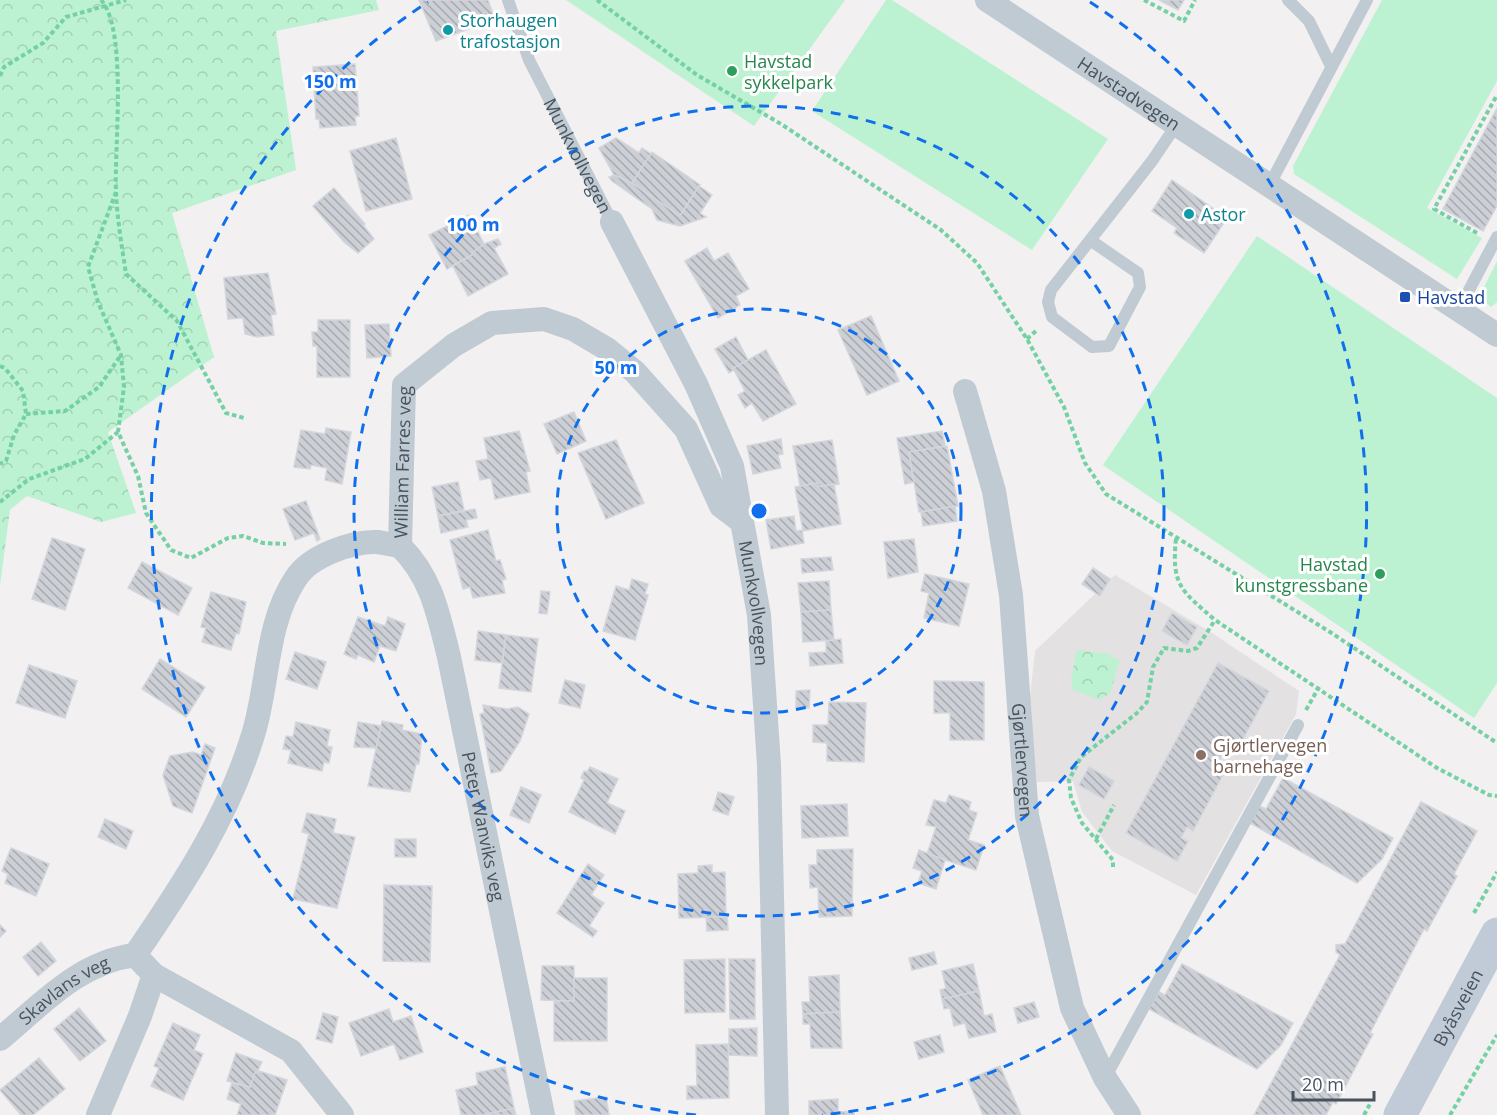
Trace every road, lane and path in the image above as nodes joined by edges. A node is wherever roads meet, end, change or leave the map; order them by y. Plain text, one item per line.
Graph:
1 (101, 0) edge
2 (126, 0) edge
3 (508, 0) edge
4 (597, 0) edge
5 (987, 0) edge
6 (1144, 0) edge
7 (1195, 0) edge
8 (1288, 0) edge
9 (1367, 0) edge
10 (107, 7) junction
11 (1331, 66) junction
12 (0, 76) edge
13 (1497, 95) edge
14 (1177, 124) junction
15 (1269, 186) junction
16 (116, 192) junction
17 (612, 222) joint
18 (1090, 240) junction
19 (1495, 240) edge
20 (1458, 311) junction
21 (1497, 335) edge
22 (122, 355) junction
23 (0, 366) edge
24 (964, 391) dead end
25 (26, 414) junction
26 (244, 418) dead end
27 (118, 432) junction
28 (0, 464) edge
29 (0, 502) edge
30 (742, 522) junction
31 (1176, 539) junction
32 (286, 544) dead end
33 (399, 546) junction
34 (1215, 620) junction
35 (1298, 725) dead end
36 (1497, 743) edge
37 (1497, 796) edge
38 (1114, 805) dead end
39 (1096, 839) junction
40 (1113, 867) dead end
41 (1497, 934) edge
42 (135, 955) junction
43 (154, 975) junction
44 (1497, 1035) edge
45 (0, 1039) edge
46 (1496, 1042) edge
47 (1105, 1078) junction
48 (98, 1115) edge
49 (342, 1115) edge
50 (543, 1115) edge
51 (777, 1115) edge
52 (1129, 1115) edge
53 (1400, 1115) edge
54 (1450, 1115) edge

1 - 10 path
2 - 10 path
3 - 17 lane, Munkvollvegen
4 - 31 path
5 - 14 street, Havstadvegen
6 - 7 path
8 - 11 lane
9 - 11 lane
10 - 12 path
10 - 16 path
11 - 15 lane
13 - 19 path
14 - 15 street, Havstadvegen
14 - 18 lane
15 - 20 street, Havstadvegen
16 - 22 path
16 - 26 path
17 - 30 street, Munkvollvegen
18 - 18 lane
19 - 20 lane
20 - 21 street, Havstadvegen
22 - 25 path
22 - 27 path
23 - 25 path
24 - 47 street, Gjørtlervegen
25 - 28 path
27 - 29 path
27 - 32 path
30 - 33 street, William Farres veg
30 - 51 street, Munkvollvegen
31 - 34 path
31 - 36 path
33 - 42 street, William Farres veg
33 - 50 street, Peter Wanviks veg
34 - 37 path
34 - 39 path
35 - 47 lane
38 - 39 path
39 - 40 path
41 - 53 main road, Byåsveien
42 - 43 street
42 - 45 street, Skavlans veg
43 - 48 street
43 - 49 street
44 - 46 path
46 - 54 path
47 - 52 street, Gjørtlervegen

